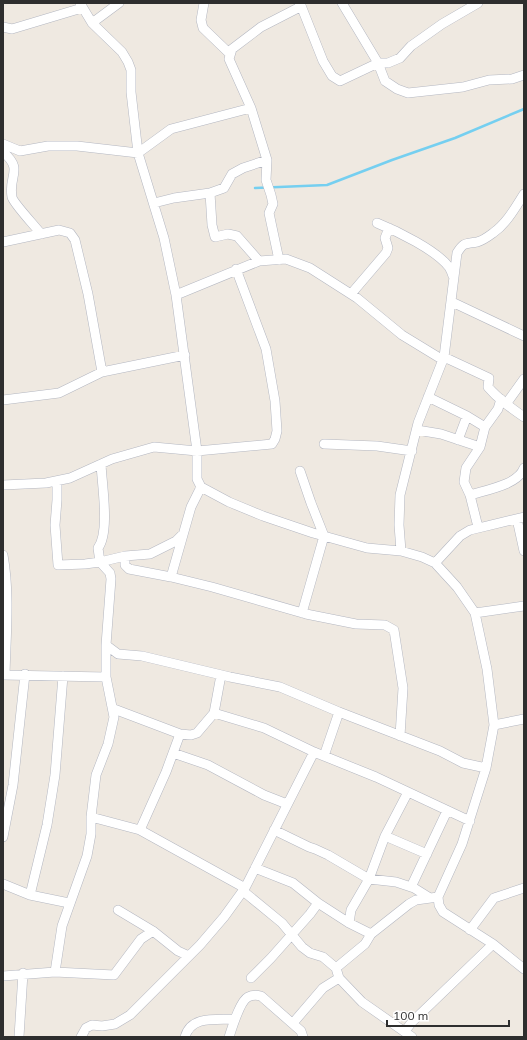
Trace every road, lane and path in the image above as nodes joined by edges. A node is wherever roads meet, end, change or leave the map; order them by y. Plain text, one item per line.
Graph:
1 (119, 3) edge
2 (204, 3) edge
3 (342, 3) edge
4 (478, 3) edge
5 (300, 4) edge
6 (81, 6) edge
7 (92, 22) junction
8 (3, 27) edge
9 (230, 54) junction
10 (378, 63) junction
11 (524, 74) edge
12 (251, 108) junction
13 (3, 144) edge
14 (3, 152) edge
15 (138, 153) junction
16 (267, 160) junction
17 (210, 193) junction
18 (524, 194) edge
19 (154, 204) junction
20 (377, 223) dead end
21 (389, 228) junction
22 (41, 234) junction
23 (3, 242) edge
24 (279, 260) junction
25 (259, 261) junction
26 (452, 266) junction
27 (236, 269) junction
28 (176, 294) junction
29 (351, 294) junction
30 (452, 302) junction
31 (524, 336) edge
32 (185, 355) junction
33 (444, 358) junction
34 (102, 372) junction
35 (524, 379) edge
36 (428, 397) junction
37 (3, 400) edge
38 (503, 402) junction
39 (467, 416) junction
40 (524, 417) edge
41 (485, 427) junction
42 (418, 430) junction
43 (458, 440) junction
44 (324, 444) dead end
45 (480, 447) junction
46 (197, 451) junction
47 (412, 451) junction
48 (101, 464) junction
49 (524, 468) edge
50 (300, 471) dead end
51 (57, 481) junction
52 (3, 485) edge
53 (201, 487) junction
54 (470, 495) junction
55 (520, 518) edge
56 (478, 527) junction
57 (183, 534) junction
58 (324, 536) junction
59 (401, 551) junction
60 (524, 551) edge
61 (3, 555) edge
62 (125, 556) junction
63 (100, 562) junction
64 (435, 563) junction
65 (4, 568) edge
66 (172, 577) junction
67 (4, 590) edge
68 (524, 606) edge
69 (302, 613) junction
70 (475, 614) junction
71 (4, 635) edge
72 (106, 645) junction
73 (118, 654) junction
74 (106, 673) junction
75 (24, 674) junction
76 (4, 675) edge
77 (221, 675) junction
78 (63, 676) junction
79 (114, 709) junction
80 (339, 712) junction
81 (214, 713) junction
82 (524, 720) edge
83 (494, 725) junction
84 (180, 734) junction
85 (400, 736) junction
86 (314, 752) junction
87 (173, 754) junction
88 (324, 756) junction
89 (486, 768) junction
90 (408, 792) junction
91 (287, 804) junction
92 (447, 811) junction
93 (91, 817) junction
94 (470, 821) junction
95 (140, 830) junction
96 (274, 830) junction
97 (385, 836) junction
98 (3, 837) edge
99 (427, 854) junction
100 (255, 868) junction
101 (369, 879) junction
102 (3, 884) edge
103 (411, 887) junction
104 (524, 888) edge
105 (244, 889) junction
106 (30, 895) junction
107 (434, 898) junction
108 (69, 903) junction
109 (318, 903) junction
110 (118, 910) dead end
111 (349, 923) junction
112 (470, 930) junction
113 (153, 931) junction
114 (292, 934) junction
115 (371, 934) junction
116 (493, 944) junction
117 (189, 956) junction
118 (336, 968) junction
119 (524, 969) edge
120 (55, 972) junction
121 (23, 973) junction
122 (3, 976) edge
123 (251, 978) dead end
124 (339, 978) junction
125 (235, 1019) junction
126 (293, 1023) junction
127 (409, 1034) edge
128 (19, 1037) edge
129 (81, 1037) edge
130 (185, 1037) edge
131 (229, 1037) edge
132 (303, 1037) edge

1 - 7 street
2 - 9 street
3 - 10 street
4 - 10 street
5 - 9 street
5 - 10 street
6 - 7 street
6 - 8 street
7 - 15 street
9 - 12 street
10 - 11 street
12 - 15 street
12 - 16 street
13 - 15 street
14 - 22 street
15 - 19 street
16 - 17 street
16 - 24 street
17 - 19 street
17 - 25 street
18 - 26 street
19 - 28 street
20 - 21 street
21 - 26 street
21 - 29 street
22 - 23 street
22 - 34 street
24 - 25 street
24 - 29 street
25 - 27 street
26 - 30 street
27 - 28 street
27 - 46 street
28 - 32 street
29 - 33 street
30 - 31 street
30 - 33 street
32 - 34 street
32 - 46 street
33 - 36 street
33 - 38 street
34 - 37 street
35 - 38 street
36 - 39 street
36 - 42 street
38 - 40 street
38 - 41 street
39 - 41 street
39 - 43 street
41 - 45 street
42 - 43 street
42 - 47 street
43 - 45 street
44 - 47 street
45 - 54 street
46 - 48 street
46 - 53 street
47 - 59 street
48 - 51 street
48 - 63 street
49 - 54 street
50 - 58 street
51 - 52 street
51 - 63 street
53 - 57 street
53 - 58 street
54 - 56 street
55 - 56 street
55 - 60 street
56 - 64 street
57 - 62 street
57 - 66 street
58 - 59 street
58 - 69 street
59 - 64 street
61 - 65 street
62 - 63 street
62 - 66 street
63 - 72 street
64 - 70 street
65 - 67 street
66 - 69 street
67 - 71 street
68 - 70 street
69 - 85 street
70 - 83 street
71 - 76 street
72 - 73 street
72 - 74 street
73 - 74 street
73 - 77 street
74 - 78 street
74 - 79 street
75 - 76 street
75 - 78 street
75 - 98 street
77 - 80 street
77 - 81 street
78 - 106 street
79 - 84 street
79 - 93 street
80 - 85 street
80 - 88 street
81 - 84 street
81 - 86 street
82 - 83 street
83 - 89 street
84 - 87 street
85 - 89 street
86 - 88 street
86 - 91 street
87 - 91 street
87 - 95 street
88 - 90 street
89 - 94 street
90 - 92 street
90 - 97 street
91 - 96 street
92 - 94 street
92 - 99 street
93 - 95 street
93 - 108 street
94 - 107 street
95 - 105 street
96 - 100 street
96 - 101 street
97 - 99 street
97 - 101 street
99 - 103 street
100 - 105 street
100 - 109 street
101 - 103 street
101 - 111 street
102 - 106 street
103 - 107 street
104 - 112 street
105 - 114 street
105 - 117 street
106 - 108 street
107 - 112 street
107 - 115 street
108 - 120 street
109 - 111 street
109 - 114 street
110 - 113 street
111 - 115 street
112 - 116 street
113 - 117 street
113 - 120 street
114 - 118 street
114 - 123 street
115 - 118 street
116 - 119 street
116 - 127 street
117 - 129 street
118 - 124 street
120 - 121 street
121 - 122 street
121 - 128 street
124 - 126 street
124 - 127 street
125 - 126 street
125 - 130 street
125 - 131 street
126 - 132 street

